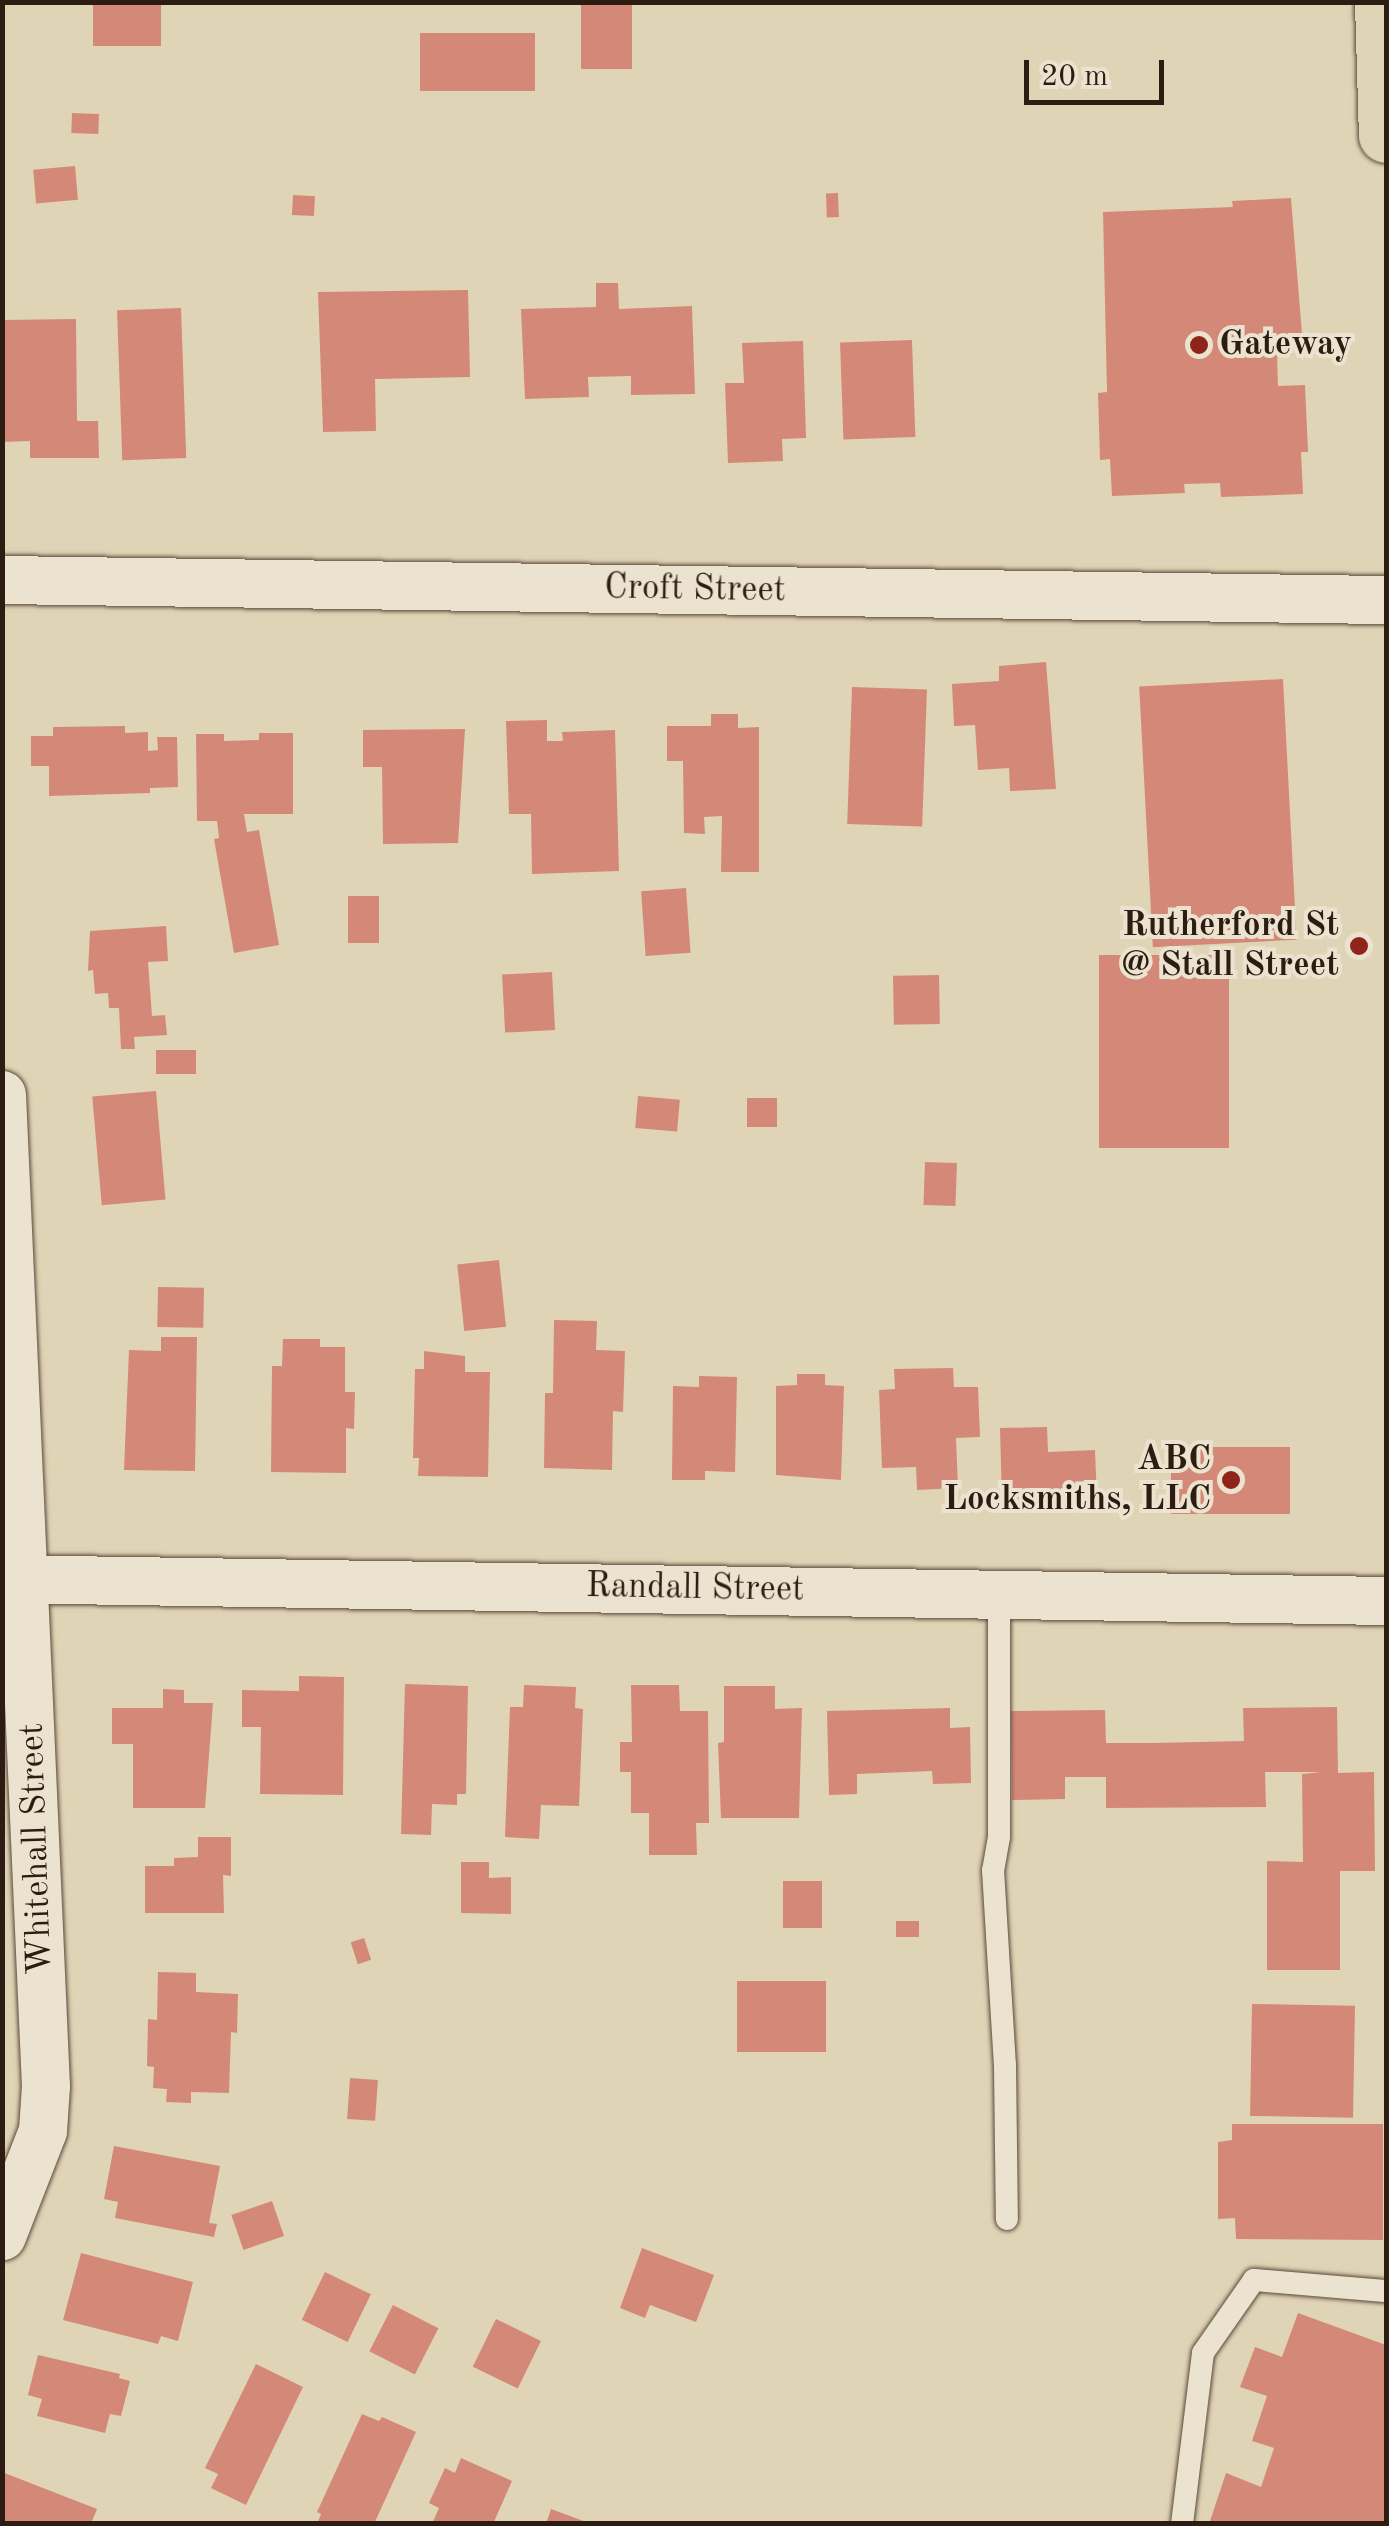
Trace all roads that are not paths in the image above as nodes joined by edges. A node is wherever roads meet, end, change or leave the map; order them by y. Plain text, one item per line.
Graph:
1 (1382, 2) edge
2 (1386, 134) edge
3 (2, 580) edge
4 (1386, 600) edge
5 (2, 1095) edge
6 (15, 1579) edge
7 (998, 1594) junction
8 (1386, 1600) edge
9 (1007, 2219) dead end
10 (2, 2236) edge
11 (1386, 2290) edge
12 (1182, 2524) edge

1 - 2 highway
3 - 4 street, Croft Street
5 - 6 street, Whitehall Street
6 - 7 street, Randall Street
6 - 10 street, Whitehall Street
7 - 8 street, Randall Street
7 - 9 lane
11 - 12 lane

